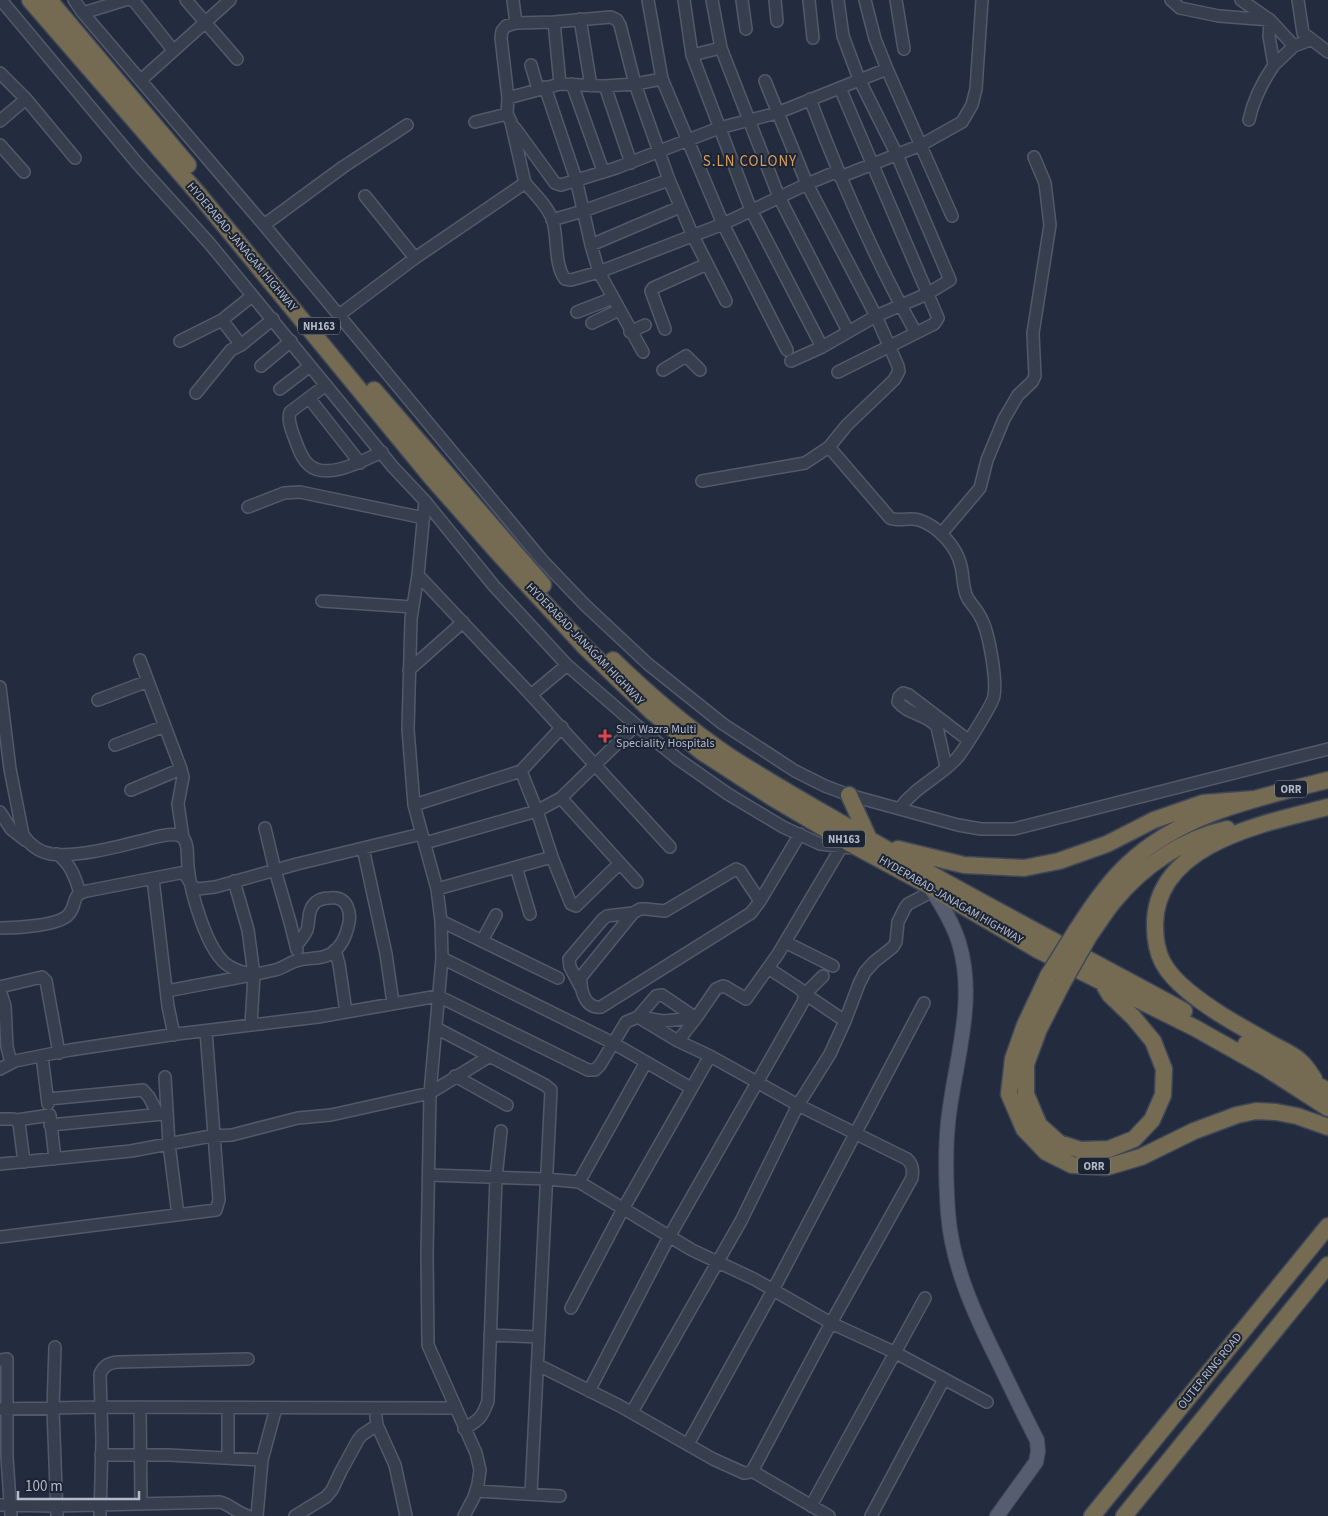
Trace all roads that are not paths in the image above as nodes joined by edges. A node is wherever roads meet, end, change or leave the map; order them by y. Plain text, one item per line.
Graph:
1 (1, 0) edge
2 (30, 0) edge
3 (49, 0) edge
4 (74, 0) edge
5 (125, 0) edge
6 (131, 0) edge
7 (186, 0) edge
8 (230, 0) edge
9 (513, 0) edge
10 (648, 0) edge
11 (684, 0) edge
12 (712, 0) edge
13 (742, 0) edge
14 (775, 0) edge
15 (808, 0) edge
16 (838, 0) edge
17 (865, 0) edge
18 (896, 0) edge
19 (982, 0) edge
20 (1171, 0) edge
21 (1242, 0) edge
22 (1298, 0) edge
23 (83, 13) junction
24 (580, 19) junction
25 (1270, 20) junction
26 (205, 21) junction
27 (777, 21) dead end
28 (554, 22) junction
29 (516, 23) junction
30 (746, 29) dead end
31 (813, 38) dead end
32 (1310, 40) junction
33 (1294, 46) junction
34 (721, 48) junction
35 (904, 49) dead end
36 (173, 50) junction
37 (1328, 52) edge
38 (692, 56) junction
39 (237, 59) dead end
40 (531, 65) dead end
41 (1274, 65) junction
42 (886, 69) junction
43 (0, 73) edge
44 (662, 79) junction
45 (859, 79) junction
46 (141, 80) junction
47 (765, 81) dead end
48 (560, 84) junction
49 (572, 84) junction
50 (635, 84) junction
51 (591, 86) junction
52 (605, 86) junction
53 (541, 88) junction
54 (840, 88) junction
55 (508, 98) junction
56 (26, 99) junction
57 (810, 99) junction
58 (777, 112) junction
59 (509, 118) junction
60 (750, 119) junction
61 (1249, 120) dead end
62 (0, 121) edge
63 (475, 122) dead end
64 (407, 125) dead end
65 (719, 128) junction
66 (688, 141) junction
67 (0, 145) edge
68 (921, 145) junction
69 (660, 152) junction
70 (897, 155) junction
71 (1034, 157) dead end
72 (75, 158) dead end
73 (631, 163) junction
74 (872, 165) junction
75 (603, 171) junction
76 (24, 172) dead end
77 (839, 174) junction
78 (576, 179) junction
79 (669, 180) junction
80 (525, 183) junction
81 (808, 184) junction
82 (364, 196) dead end
83 (779, 197) junction
84 (680, 206) junction
85 (751, 210) junction
86 (583, 211) junction
87 (952, 216) dead end
88 (552, 220) junction
89 (722, 224) junction
90 (264, 225) junction
91 (693, 236) junction
92 (591, 245) junction
93 (415, 258) junction
94 (707, 264) junction
95 (599, 272) junction
96 (927, 294) junction
97 (252, 296) junction
98 (613, 298) junction
99 (726, 301) dead end
100 (900, 306) junction
101 (619, 310) junction
102 (577, 312) dead end
103 (339, 315) junction
104 (876, 316) junction
105 (273, 319) junction
106 (222, 320) junction
107 (592, 323) dead end
108 (645, 325) dead end
109 (665, 329) dead end
110 (848, 331) junction
111 (630, 332) junction
112 (916, 333) junction
113 (180, 341) dead end
114 (291, 341) junction
115 (241, 345) junction
116 (890, 346) junction
117 (822, 347) junction
118 (787, 350) dead end
119 (643, 352) dead end
120 (791, 361) dead end
121 (261, 366) dead end
122 (310, 366) junction
123 (663, 370) dead end
124 (700, 370) dead end
125 (838, 372) dead end
126 (326, 386) junction
127 (280, 389) dead end
128 (196, 393) dead end
129 (309, 398) junction
130 (829, 447) junction
131 (382, 452) junction
132 (360, 463) junction
133 (702, 481) dead end
134 (425, 501) junction
135 (248, 507) dead end
136 (424, 518) junction
137 (940, 534) junction
138 (418, 575) junction
139 (322, 601) dead end
140 (413, 607) junction
141 (462, 622) junction
142 (140, 660) dead end
143 (568, 665) junction
144 (409, 670) junction
145 (148, 681) junction
146 (0, 687) edge
147 (531, 695) junction
148 (98, 700) dead end
149 (165, 726) junction
150 (636, 726) junction
151 (562, 727) junction
152 (968, 740) junction
153 (115, 745) dead end
154 (1328, 748) edge
155 (595, 766) junction
156 (946, 767) junction
157 (181, 769) junction
158 (521, 771) junction
159 (1328, 780) edge
160 (131, 790) dead end
161 (849, 795) junction
162 (561, 798) junction
163 (1254, 799) junction
164 (414, 805) junction
165 (1328, 807) edge
166 (900, 808) junction
167 (537, 811) junction
168 (0, 812) edge
169 (1261, 824) junction
170 (265, 828) dead end
171 (800, 834) junction
172 (183, 838) junction
173 (423, 839) junction
174 (28, 843) junction
175 (868, 844) junction
176 (842, 846) junction
177 (670, 847) dead end
178 (363, 848) junction
179 (57, 854) junction
180 (552, 857) junction
181 (620, 863) junction
182 (516, 867) junction
183 (274, 870) junction
184 (153, 879) junction
185 (234, 881) junction
186 (637, 882) dead end
187 (192, 886) junction
188 (437, 889) junction
189 (931, 889) junction
190 (80, 893) junction
191 (760, 901) junction
192 (633, 913) junction
193 (530, 914) dead end
194 (496, 916) dead end
195 (442, 922) junction
196 (0, 928) edge
197 (1082, 934) junction
198 (482, 941) junction
199 (785, 942) junction
200 (296, 946) junction
201 (335, 950) junction
202 (442, 958) junction
203 (298, 960) junction
204 (833, 966) dead end
205 (768, 968) junction
206 (254, 975) junction
207 (823, 976) dead end
208 (558, 978) dead end
209 (1056, 979) junction
210 (1102, 982) junction
211 (580, 986) junction
212 (0, 989) edge
213 (167, 991) junction
214 (805, 994) junction
215 (438, 996) junction
216 (924, 1003) dead end
217 (393, 1004) junction
218 (346, 1012) junction
219 (638, 1018) junction
220 (696, 1018) junction
221 (845, 1020) junction
222 (251, 1025) junction
223 (436, 1028) junction
224 (206, 1031) junction
225 (174, 1035) junction
226 (678, 1041) junction
227 (613, 1043) junction
228 (59, 1053) junction
229 (42, 1056) junction
230 (490, 1056) junction
231 (710, 1056) junction
232 (646, 1062) junction
233 (11, 1063) junction
234 (0, 1069) edge
235 (455, 1076) junction
236 (165, 1077) dead end
237 (757, 1083) junction
238 (691, 1088) junction
239 (1324, 1089) edge
240 (430, 1092) junction
241 (48, 1099) junction
242 (507, 1105) dead end
243 (798, 1105) junction
244 (1328, 1108) edge
245 (163, 1114) junction
246 (0, 1119) edge
247 (17, 1120) junction
248 (50, 1120) junction
249 (1328, 1127) edge
250 (501, 1131) dead end
251 (856, 1134) junction
252 (215, 1136) junction
253 (169, 1144) junction
254 (55, 1159) junction
255 (24, 1162) junction
256 (0, 1164) edge
257 (428, 1174) junction
258 (496, 1178) junction
259 (547, 1179) junction
260 (578, 1182) junction
261 (623, 1209) junction
262 (178, 1215) junction
263 (1328, 1226) edge
264 (0, 1237) edge
265 (669, 1237) junction
266 (717, 1260) junction
267 (1328, 1266) edge
268 (773, 1290) junction
269 (925, 1298) dead end
270 (571, 1308) dead end
271 (831, 1323) junction
272 (490, 1335) junction
273 (538, 1337) junction
274 (55, 1347) dead end
275 (896, 1353) junction
276 (248, 1359) dead end
277 (0, 1360) edge
278 (538, 1365) junction
279 (944, 1379) junction
280 (589, 1391) junction
281 (986, 1402) dead end
282 (101, 1407) junction
283 (140, 1408) junction
284 (228, 1408) junction
285 (276, 1408) junction
286 (376, 1408) junction
287 (456, 1408) junction
288 (3, 1409) edge
289 (53, 1409) junction
290 (632, 1412) junction
291 (377, 1425) junction
292 (464, 1429) junction
293 (688, 1444) junction
294 (101, 1455) junction
295 (140, 1455) junction
296 (4, 1457) edge
297 (228, 1458) junction
298 (262, 1460) junction
299 (752, 1471) junction
300 (476, 1491) junction
301 (531, 1494) junction
302 (560, 1496) dead end
303 (141, 1503) junction
304 (100, 1504) junction
305 (811, 1506) junction
306 (7, 1508) edge
307 (56, 1511) edge
308 (100, 1516) edge
309 (248, 1516) edge
310 (257, 1516) edge
311 (295, 1516) edge
312 (406, 1516) edge
313 (464, 1516) edge
314 (829, 1516) edge
315 (871, 1516) edge
316 (998, 1516) edge
317 (1092, 1516) edge
318 (1124, 1516) edge

1 - 97 street
2 - 175 highway, HYDERABAD-JANAGAM HIGHWAY / NH163
3 - 175 highway, HYDERABAD-JANAGAM HIGHWAY / NH163
4 - 23 street
5 - 23 street
6 - 36 street
7 - 26 street
8 - 26 street
9 - 29 street
10 - 44 street
11 - 38 street
12 - 34 street
13 - 30 street
14 - 27 street
15 - 31 street
16 - 45 street
17 - 42 street
18 - 35 street
19 - 68 street
20 - 25 street
21 - 25 street
22 - 32 street
23 - 46 street
24 - 28 street
24 - 50 street
24 - 51 street
25 - 33 street
25 - 41 street
26 - 36 street
26 - 39 street
28 - 29 street
28 - 48 street
29 - 55 street
32 - 33 street
32 - 37 street
33 - 41 street
34 - 38 street
34 - 60 street
36 - 46 street
38 - 65 street
40 - 53 street
41 - 61 street
42 - 45 street
42 - 68 street
43 - 56 street
44 - 50 street
44 - 66 street
45 - 54 street
45 - 70 street
46 - 90 street
47 - 58 street
48 - 49 street
48 - 53 street
49 - 51 street
49 - 75 street
50 - 52 street
50 - 69 street
51 - 52 street
52 - 73 street
53 - 55 street
53 - 78 street
54 - 57 street
54 - 74 street
55 - 59 street
56 - 62 street
56 - 72 street
57 - 58 street
57 - 77 street
58 - 60 street
58 - 81 street
59 - 63 street
59 - 78 street
59 - 80 street
60 - 65 street
60 - 83 street
64 - 90 street
65 - 66 street
65 - 85 street
66 - 69 street
66 - 89 street
67 - 76 street
68 - 70 street
68 - 87 street
69 - 73 street
69 - 79 street
70 - 74 street
70 - 96 street
71 - 137 street
73 - 75 street
74 - 77 street
74 - 96 street
75 - 78 street
77 - 81 street
77 - 100 street
78 - 86 street
79 - 84 street
79 - 86 street
80 - 88 street
80 - 93 street
81 - 83 street
81 - 104 street
82 - 93 street
83 - 85 street
83 - 110 street
84 - 91 street
84 - 92 street
85 - 89 street
85 - 117 street
86 - 88 street
86 - 92 street
88 - 95 street
89 - 91 street
89 - 118 street
90 - 103 street
91 - 94 street
91 - 95 street
92 - 95 street
93 - 103 street
94 - 99 street
94 - 109 street
95 - 98 street
96 - 100 street
96 - 112 street
97 - 105 street
97 - 106 street
98 - 101 street
98 - 102 street
100 - 104 street
100 - 112 street
101 - 107 street
101 - 111 street
103 - 161 street
104 - 110 street
104 - 116 street
105 - 114 street
105 - 115 street
106 - 113 street
106 - 115 street
108 - 111 street
110 - 117 street
111 - 119 street
112 - 116 street
114 - 121 street
114 - 122 street
115 - 128 street
116 - 125 street
116 - 130 street
117 - 120 street
122 - 126 street
122 - 127 street
123 - 124 street
126 - 129 street
126 - 131 street
129 - 132 street
129 - 132 street
130 - 133 street
130 - 137 street
131 - 132 street
131 - 134 street
134 - 136 street
134 - 143 street
135 - 136 street
136 - 138 street
137 - 152 street
138 - 140 street
138 - 141 street
139 - 140 street
140 - 144 street
141 - 144 street
141 - 147 street
142 - 145 street
143 - 147 street
143 - 150 street
144 - 164 street
145 - 148 street
145 - 149 street
146 - 174 street
147 - 151 street
149 - 153 street
149 - 157 street
150 - 155 street
150 - 171 street
151 - 155 street
151 - 158 street
152 - 156 street
152 - 156 street
154 - 166 street
155 - 162 street
155 - 177 street
156 - 166 street
157 - 160 street
157 - 172 street
158 - 164 street
158 - 167 street
159 - 163 highway, ORR
161 - 166 street
161 - 175 highway
162 - 167 street
162 - 181 street
163 - 175 highway, ORR
163 - 197 highway, ORR
164 - 173 street
165 - 169 highway, ORR
167 - 173 street
167 - 180 street
168 - 174 street
169 - 197 highway, ORR
169 - 239 highway, ORR
170 - 183 street
171 - 176 street
171 - 191 street
172 - 179 street
172 - 187 street
173 - 178 street
173 - 188 street
174 - 179 street
175 - 176 street
175 - 189 highway, HYDERABAD-JANAGAM HIGHWAY / NH163
175 - 239 highway, HYDERABAD-JANAGAM HIGHWAY / NH163
176 - 199 street
178 - 183 street
178 - 217 street
179 - 190 street
180 - 181 street
180 - 182 street
181 - 186 street
182 - 188 street
182 - 193 street
183 - 185 street
183 - 200 street
184 - 187 street
184 - 190 street
184 - 213 street
185 - 187 street
185 - 206 street
187 - 206 street
188 - 195 street
189 - 210 highway, HYDERABAD-JANAGAM HIGHWAY / NH163
189 - 221 street
189 - 316 main road
190 - 196 street
191 - 192 street
191 - 211 street
192 - 211 street
192 - 211 street
194 - 198 street
195 - 198 street
195 - 202 street
197 - 209 highway, ORR, bridge
198 - 208 street
199 - 204 street
199 - 205 street
200 - 201 street
200 - 203 street
201 - 203 street
201 - 218 street
202 - 215 street
202 - 227 street
203 - 206 street
205 - 214 street
205 - 220 street
206 - 213 street
206 - 222 street
207 - 214 street
209 - 210 highway, ORR
209 - 249 highway, ORR
210 - 244 highway, HYDERABAD-JANAGAM HIGHWAY / NH163
212 - 228 street
212 - 233 street
213 - 225 street
214 - 221 street
214 - 237 street
215 - 217 street
215 - 223 street
215 - 227 street
216 - 251 street
217 - 218 street
218 - 222 street
219 - 220 street
219 - 220 street
219 - 226 street
219 - 227 street
220 - 226 street
221 - 243 street
222 - 224 street
223 - 230 street
223 - 240 street
224 - 225 street
224 - 252 street
225 - 228 street
226 - 231 street
227 - 232 street
228 - 229 street
229 - 233 street
229 - 241 street
230 - 235 street
230 - 259 street
231 - 237 street
231 - 238 street
232 - 238 street
232 - 260 street
233 - 234 street
235 - 240 street
235 - 242 street
236 - 245 street
237 - 243 street
237 - 265 street
238 - 261 street
240 - 252 street
240 - 257 street
241 - 245 street
241 - 248 street
243 - 251 street
243 - 266 street
245 - 248 street
245 - 253 street
246 - 247 street
247 - 248 street
247 - 255 street
248 - 254 street
250 - 258 street
251 - 268 street
251 - 271 street
252 - 253 street
252 - 262 street
253 - 254 street
253 - 262 street
254 - 255 street
255 - 256 street
257 - 258 street
257 - 287 street
258 - 259 street
258 - 272 street
259 - 260 street
259 - 273 street
260 - 261 street
261 - 265 street
261 - 270 street
262 - 264 street
263 - 317 highway, OUTER RING ROAD
265 - 266 street
265 - 280 street
266 - 268 street
266 - 290 street
267 - 318 highway, OUTER RING ROAD
268 - 271 street
268 - 293 street
269 - 275 street
271 - 275 street
271 - 299 street
272 - 273 street
272 - 292 street
273 - 278 street
274 - 289 street
275 - 279 street
275 - 305 street
276 - 282 street
277 - 288 street
278 - 280 street
278 - 301 street
279 - 281 street
279 - 315 street
280 - 290 street
282 - 283 street
282 - 289 street
282 - 294 street
283 - 284 street
283 - 295 street
284 - 285 street
284 - 297 street
285 - 286 street
285 - 298 street
286 - 287 street
286 - 291 street
287 - 292 street
288 - 289 street
288 - 296 street
289 - 307 street
290 - 293 street
291 - 311 street
291 - 312 street
292 - 300 street
293 - 299 street
294 - 295 street
294 - 304 street
295 - 297 street
295 - 303 street
296 - 306 street
297 - 298 street
298 - 310 street
299 - 305 street
300 - 301 street
300 - 313 street
301 - 302 street
303 - 304 street
303 - 309 street
304 - 307 street
304 - 308 street
305 - 314 street
306 - 307 street

